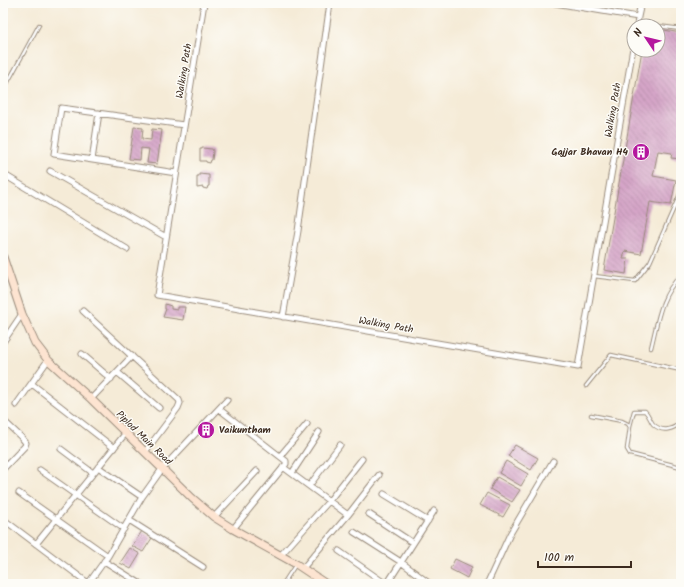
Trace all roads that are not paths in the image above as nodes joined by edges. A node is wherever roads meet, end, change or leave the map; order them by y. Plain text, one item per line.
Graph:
1 (204, 3) edge
2 (330, 3) edge
3 (555, 3) edge
4 (641, 3) edge
5 (638, 18) edge
6 (626, 19) edge
7 (39, 25) dead end
8 (666, 27) edge
9 (681, 30) edge
10 (631, 58) edge
11 (3, 91) edge
12 (99, 113) junction
13 (184, 125) junction
14 (92, 160) junction
15 (50, 171) dead end
16 (176, 173) junction
17 (3, 174) edge
18 (681, 192) edge
19 (166, 237) junction
20 (127, 249) dead end
21 (3, 257) edge
22 (681, 275) edge
23 (594, 276) junction
24 (83, 311) dead end
25 (22, 314) junction
26 (283, 317) junction
27 (3, 342) edge
28 (651, 348) dead end
29 (82, 354) dead end
30 (132, 356) junction
31 (48, 360) junction
32 (681, 370) edge
33 (117, 372) junction
34 (111, 379) junction
35 (32, 384) junction
36 (586, 386) dead end
37 (91, 400) junction
38 (227, 400) dead end
39 (16, 405) dead end
40 (159, 408) dead end
41 (219, 409) junction
42 (591, 415) dead end
43 (3, 420) edge
44 (681, 421) edge
45 (306, 424) dead end
46 (630, 427) junction
47 (319, 432) dead end
48 (125, 434) junction
49 (340, 445) dead end
50 (114, 448) junction
51 (61, 449) dead end
52 (145, 452) junction
53 (280, 456) junction
54 (362, 459) dead end
55 (553, 462) dead end
56 (98, 467) junction
57 (283, 467) junction
58 (681, 467) edge
59 (3, 468) edge
60 (162, 469) junction
61 (40, 470) dead end
62 (257, 470) dead end
63 (93, 473) junction
64 (292, 473) junction
65 (379, 475) dead end
66 (309, 486) junction
67 (19, 493) dead end
68 (384, 494) dead end
69 (75, 495) junction
70 (142, 498) junction
71 (329, 501) junction
72 (434, 511) dead end
73 (369, 514) dead end
74 (348, 515) junction
75 (214, 517) junction
76 (3, 519) edge
77 (56, 519) junction
78 (130, 520) junction
79 (428, 520) junction
80 (124, 529) junction
81 (233, 529) junction
82 (354, 532) dead end
83 (413, 543) junction
84 (36, 544) junction
85 (339, 551) dead end
86 (108, 556) junction
87 (280, 556) junction
88 (104, 561) junction
89 (401, 562) junction
90 (300, 566) junction
91 (203, 567) dead end
92 (88, 584) edge
93 (141, 584) edge
94 (283, 584) edge
95 (326, 584) edge
96 (386, 584) edge
97 (430, 584) edge
98 (487, 584) edge

1 - 13 street, Walking Path
2 - 26 street
3 - 6 street
4 - 5 street
7 - 11 lane
8 - 9 lane
10 - 23 street, Walking Path
12 - 13 street
12 - 14 street
12 - 14 street
13 - 16 street, Walking Path
14 - 16 street
15 - 19 street
16 - 19 street, Walking Path
17 - 20 street
18 - 23 lane
19 - 26 street, Walking Path
21 - 25 street, Piplod Main Road
22 - 28 lane
23 - 26 street, Walking Path
24 - 30 street
25 - 27 street
25 - 31 street, Piplod Main Road
29 - 34 street
30 - 33 street
30 - 52 street
31 - 35 street
31 - 37 street, Piplod Main Road
32 - 36 lane
33 - 34 street
33 - 40 street
34 - 37 street
35 - 39 street
35 - 50 street
37 - 48 street, Piplod Main Road
38 - 41 street
41 - 53 street
41 - 60 street
42 - 46 lane
43 - 59 street
44 - 46 lane
45 - 53 street
46 - 58 lane
47 - 64 street
48 - 50 street
48 - 52 street, Piplod Main Road
49 - 66 street
50 - 56 street
51 - 63 street
52 - 60 street, Piplod Main Road
53 - 57 street
54 - 71 street
55 - 98 street
56 - 63 street
56 - 70 street
57 - 64 street
57 - 81 street
60 - 70 street
60 - 75 street, Piplod Main Road
61 - 69 street
62 - 75 street
63 - 69 street
64 - 66 street
65 - 74 street
66 - 71 street
67 - 77 street
68 - 79 street
69 - 77 street
69 - 80 street
70 - 78 street
71 - 74 street
71 - 87 street
72 - 79 street
73 - 83 street
74 - 90 street
75 - 81 street, Piplod Main Road
76 - 84 street
77 - 84 street
77 - 86 street
78 - 80 street
78 - 91 street
79 - 83 street
80 - 86 street
81 - 87 street, Piplod Main Road
82 - 89 street
83 - 89 street
84 - 92 street
85 - 96 street
86 - 88 street
87 - 90 street, Piplod Main Road
88 - 92 street
88 - 93 street
89 - 96 street
89 - 97 street
90 - 94 lane
90 - 95 street, Piplod Main Road

